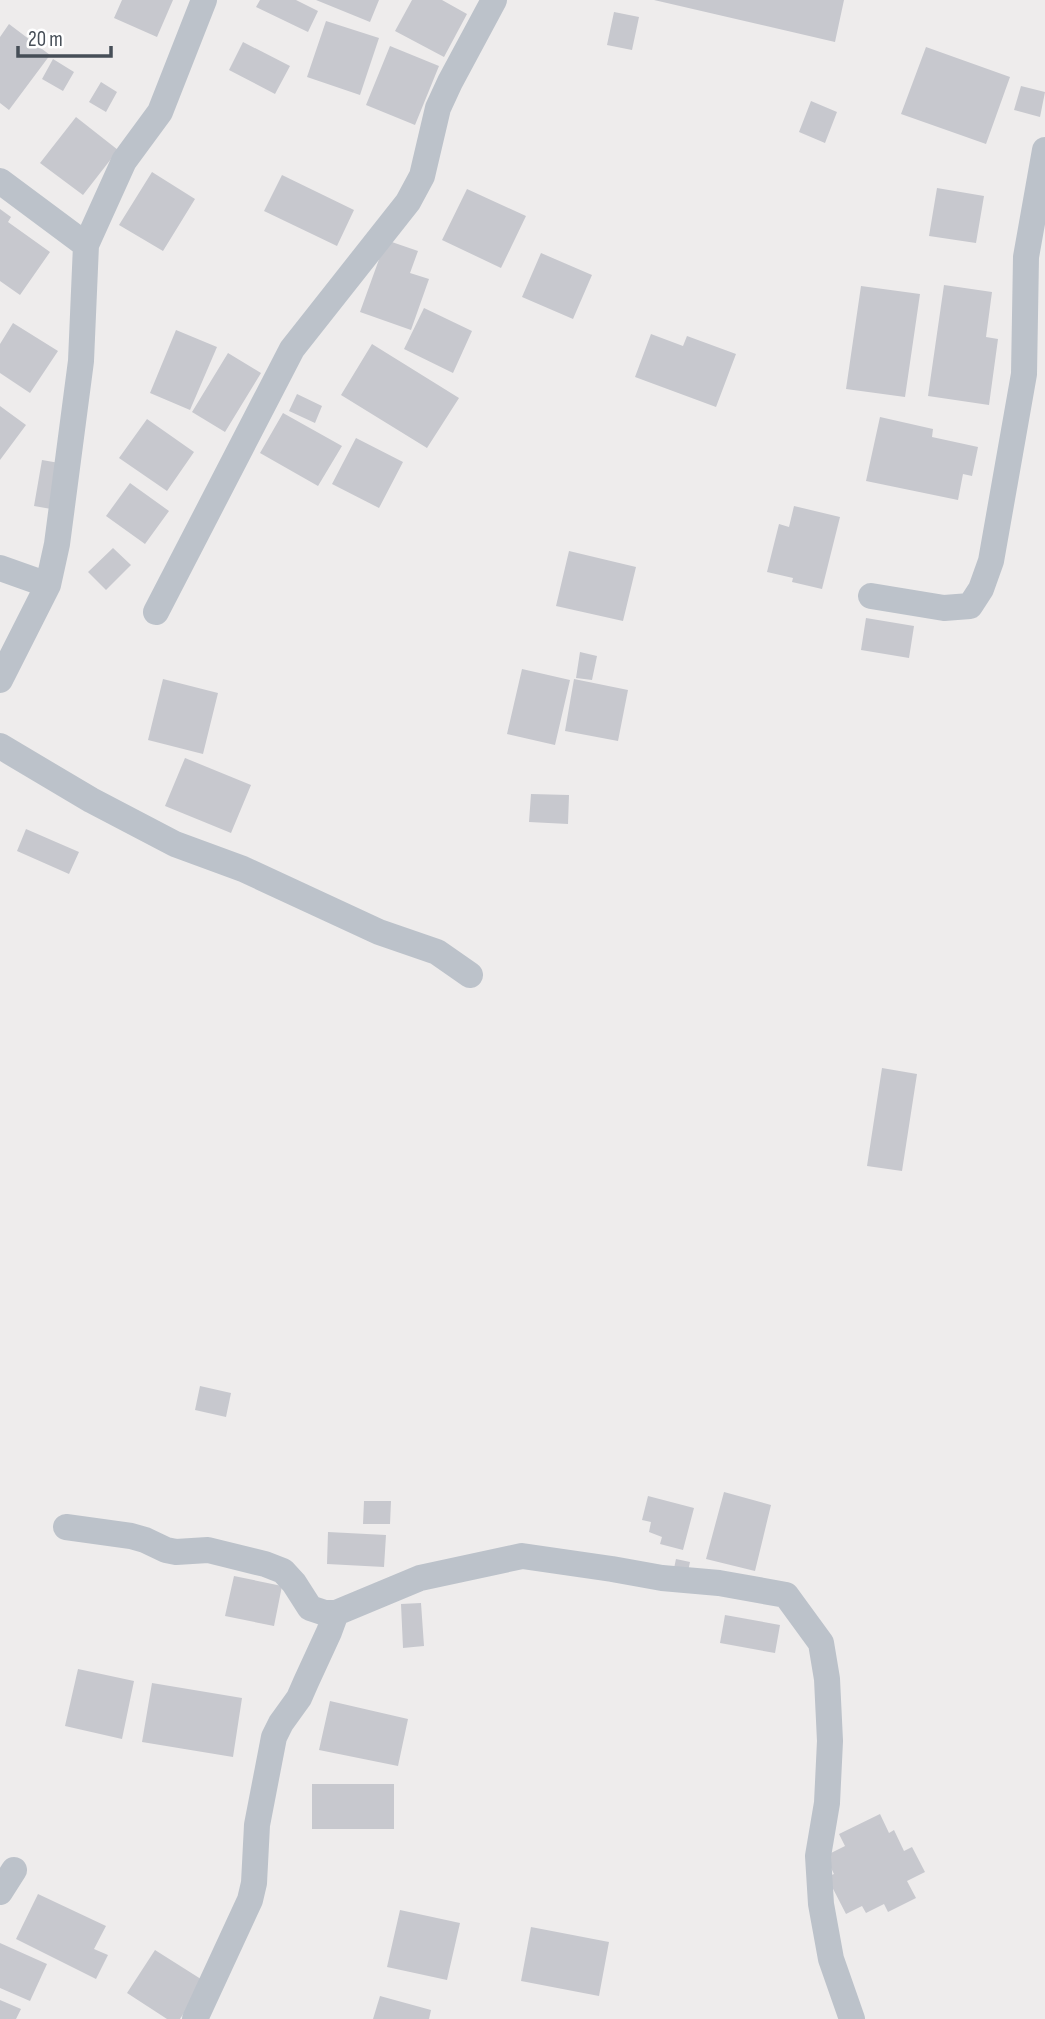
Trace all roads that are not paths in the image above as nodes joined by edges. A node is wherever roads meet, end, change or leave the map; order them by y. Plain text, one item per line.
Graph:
1 (204, 0) edge
2 (494, 0) edge
3 (1045, 150) edge
4 (0, 181) edge
5 (86, 245) junction
6 (0, 568) edge
7 (48, 585) junction
8 (871, 596) dead end
9 (156, 612) dead end
10 (0, 680) edge
11 (0, 746) edge
12 (470, 975) dead end
13 (66, 1527) dead end
14 (323, 1610) junction
15 (195, 2019) edge
16 (852, 2019) edge

1 - 5 street
2 - 9 street
3 - 8 street
4 - 5 street
5 - 7 street
6 - 7 street
7 - 10 street
11 - 12 street
13 - 14 street
14 - 15 street
14 - 16 street

